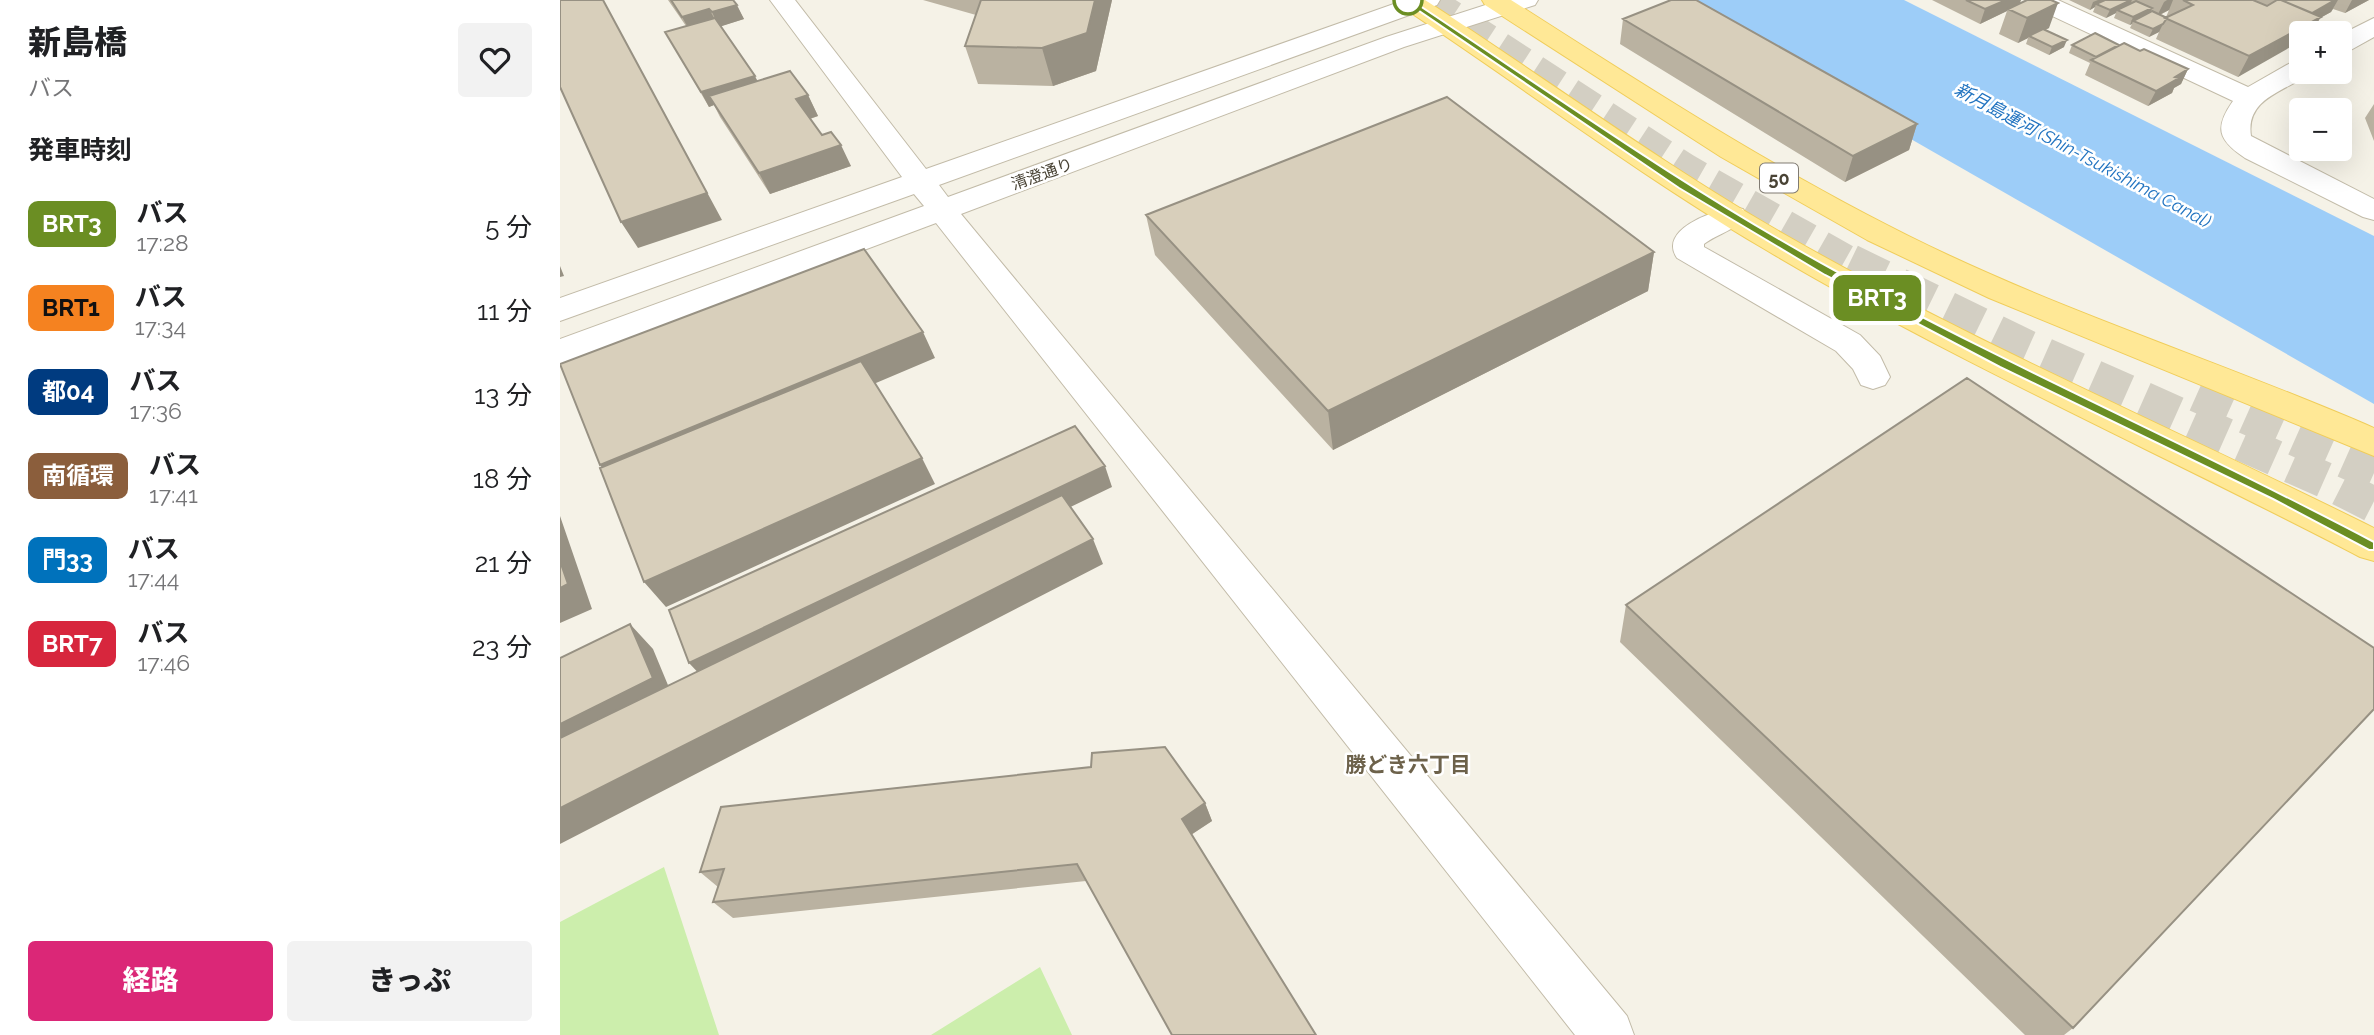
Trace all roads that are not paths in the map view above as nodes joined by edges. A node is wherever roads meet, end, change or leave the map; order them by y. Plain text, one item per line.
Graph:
1 (782, 0) edge
2 (2038, 0) edge
3 (1508, 3) edge
4 (1424, 7) edge
5 (2374, 26) edge
6 (2352, 39) edge
7 (2289, 75) edge
8 (2249, 98) junction
9 (932, 195) junction
10 (1830, 206) junction
11 (2374, 211) edge
12 (1732, 216) junction
13 (1771, 240) junction
14 (560, 310) edge
15 (560, 352) edge
16 (1873, 377) dead end
17 (2374, 443) edge
18 (2374, 546) edge
19 (1608, 1035) edge

1 - 9 street
2 - 8 street
3 - 4 street, 清澄通り
3 - 10 main road, 50
4 - 9 street, 清澄通り
4 - 12 main road
5 - 6 street
7 - 8 street
8 - 11 street
9 - 14 street, 清澄通り
9 - 15 street, 清澄通り
9 - 19 street
10 - 13 main road
10 - 17 main road, 50
12 - 13 main road
12 - 16 street
13 - 18 main road

